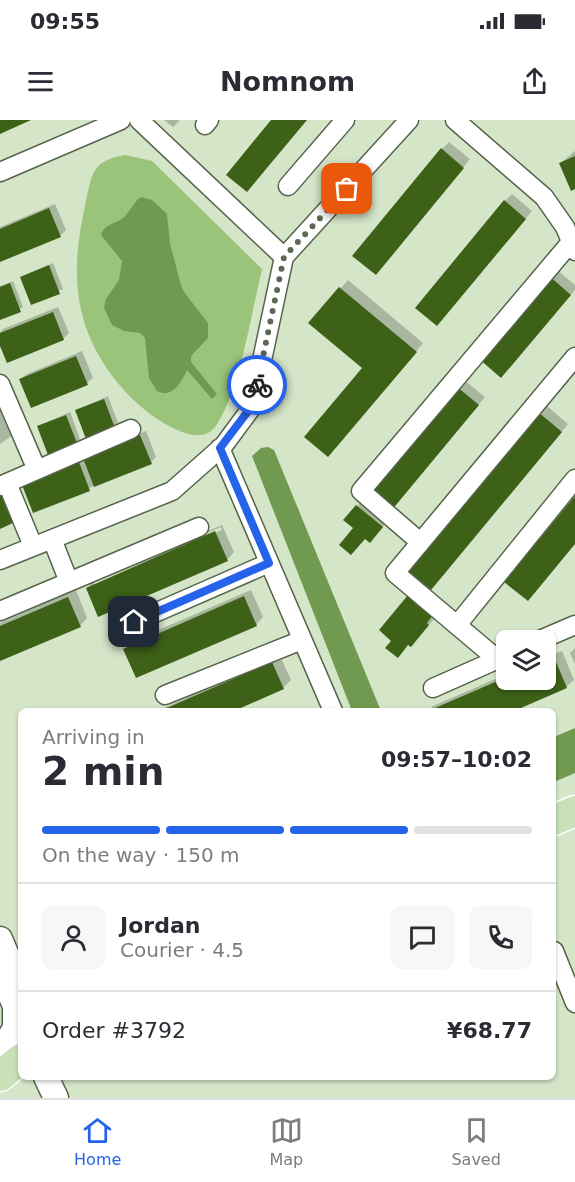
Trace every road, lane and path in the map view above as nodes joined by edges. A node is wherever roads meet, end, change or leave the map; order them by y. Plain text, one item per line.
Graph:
1 (121, 120) edge
2 (139, 120) edge
3 (345, 120) edge
4 (409, 120) edge
5 (455, 120) edge
6 (0, 172) edge
7 (288, 186) dead end
8 (573, 247) edge
9 (284, 257) junction
10 (575, 357) edge
11 (0, 384) edge
12 (131, 429) dead end
13 (220, 448) junction
14 (37, 470) junction
15 (575, 479) edge
16 (3, 485) edge
17 (199, 527) dead end
18 (52, 539) junction
19 (420, 542) junction
20 (33, 546) junction
21 (0, 560) edge
22 (269, 563) junction
23 (69, 582) junction
24 (0, 611) edge
25 (134, 622) dead end
26 (457, 625) junction
27 (575, 626) edge
28 (556, 634) edge
29 (302, 640) junction
30 (496, 653) edge
31 (496, 660) edge
32 (433, 688) dead end
33 (165, 695) dead end
34 (332, 708) edge
35 (575, 811) edge
36 (556, 819) edge
37 (575, 823) edge
38 (556, 831) edge
39 (0, 939) edge
40 (556, 956) edge
41 (0, 971) edge
42 (18, 1002) edge
43 (18, 1003) edge
44 (575, 1003) edge
45 (18, 1011) edge
46 (18, 1047) edge
47 (8, 1062) edge
48 (47, 1080) edge
49 (60, 1080) edge
50 (56, 1098) edge
51 (69, 1098) edge

1 - 6 street
2 - 9 street
3 - 7 street
4 - 9 street
5 - 8 street
8 - 19 street
9 - 13 street
10 - 19 street
11 - 14 street
12 - 14 street
13 - 18 street
13 - 22 street
14 - 16 street
15 - 26 street
16 - 20 street
17 - 23 street
18 - 20 street
18 - 23 street
19 - 26 street
20 - 21 street
22 - 25 street
22 - 29 street
23 - 24 street
26 - 30 street
27 - 28 street
29 - 33 street
29 - 34 street
31 - 32 street
35 - 36 main road
37 - 38 main road
39 - 42 street
40 - 44 street
41 - 43 street
45 - 47 street
46 - 47 main road
48 - 50 street
49 - 51 street

